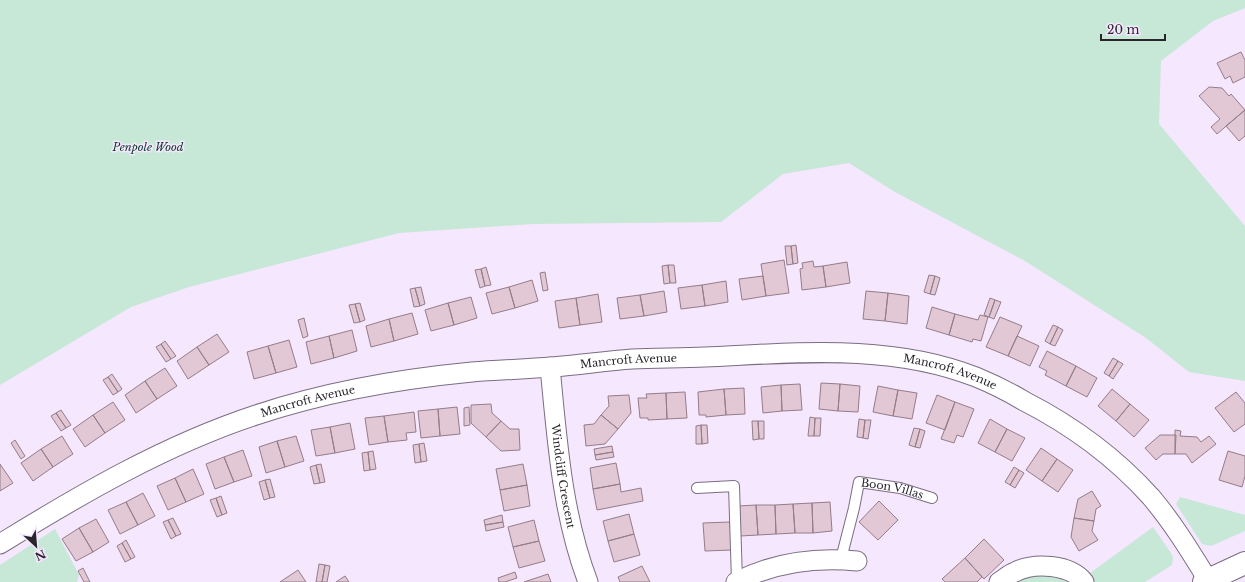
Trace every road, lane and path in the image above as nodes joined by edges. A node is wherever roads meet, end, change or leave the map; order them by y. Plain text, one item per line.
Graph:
1 (550, 367) junction
2 (697, 488) dead end
3 (932, 498) dead end
4 (0, 544) edge
5 (849, 560) joint
6 (1245, 563) edge
7 (1206, 581) edge
8 (588, 582) edge
9 (737, 582) edge
10 (999, 582) edge
11 (1084, 582) edge

1 - 4 street, Mancroft Avenue
1 - 7 street, Mancroft Avenue
1 - 8 street, Windcliff Crescent
2 - 9 lane, Boon Villas
3 - 5 lane, Boon Villas
5 - 9 street, Boon Villas
6 - 7 street
10 - 11 street

